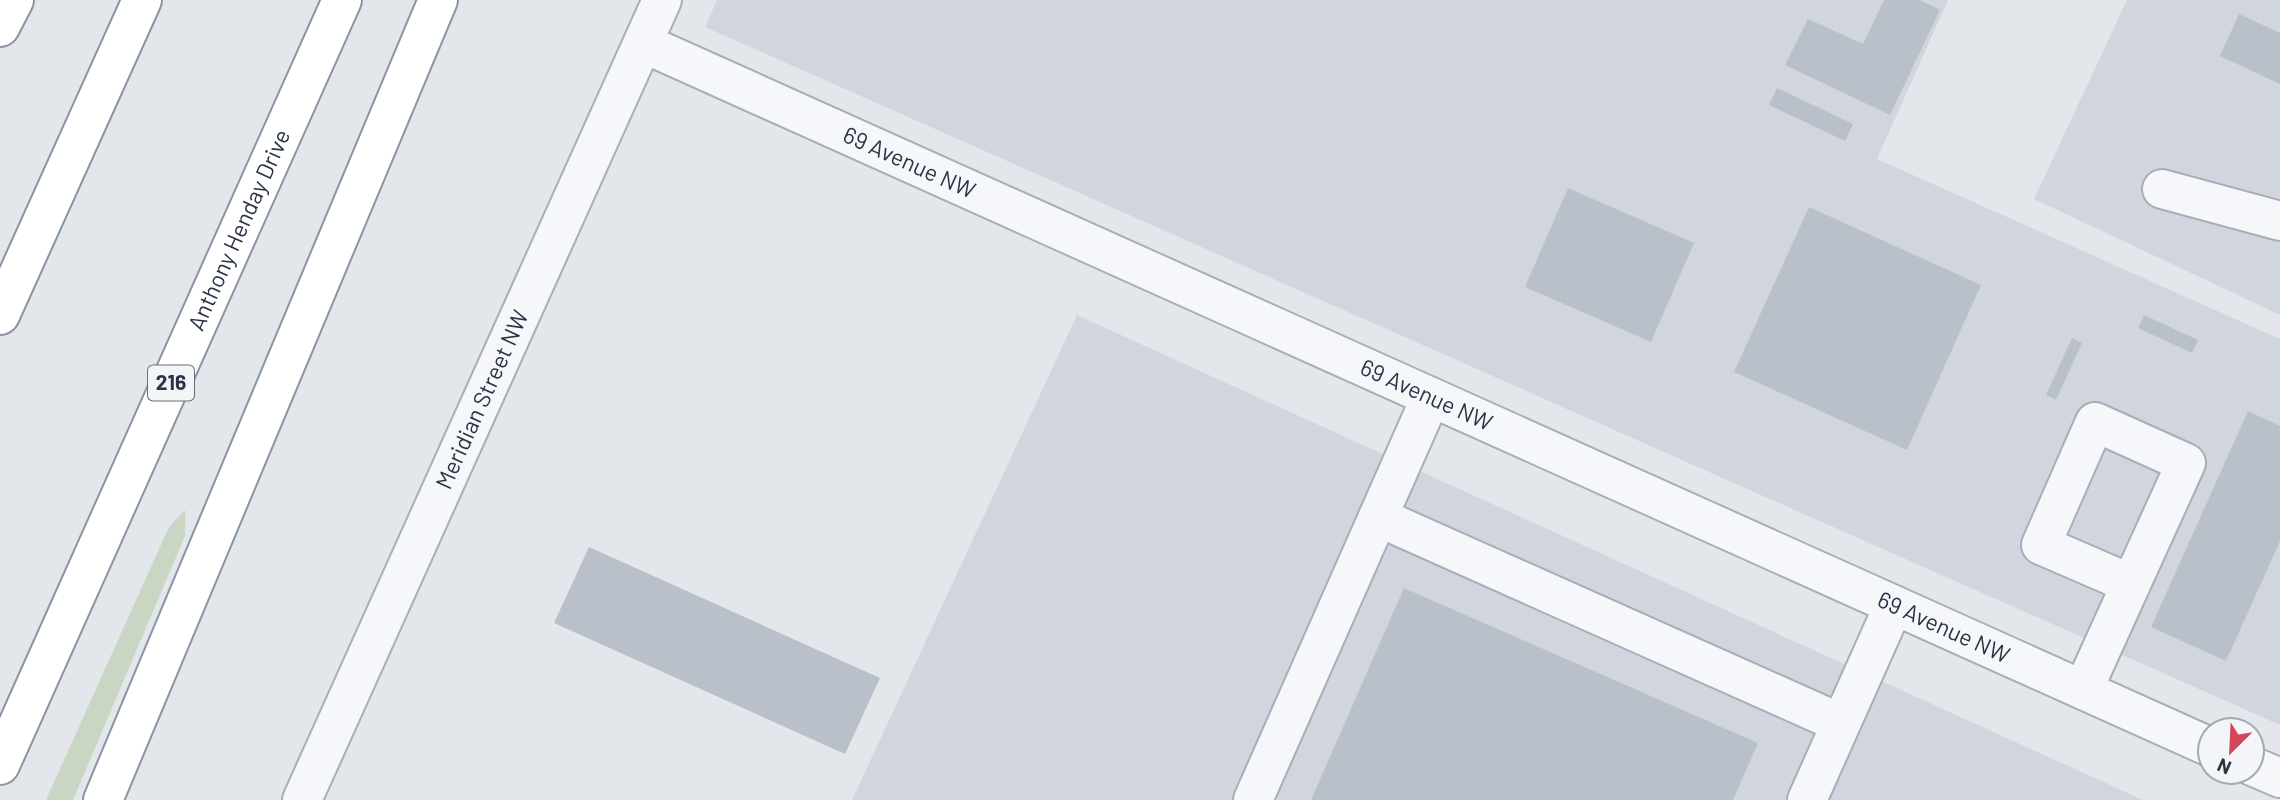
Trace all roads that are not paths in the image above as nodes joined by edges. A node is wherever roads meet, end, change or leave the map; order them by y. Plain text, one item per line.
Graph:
1 (14, 0) edge
2 (142, 0) edge
3 (342, 0) edge
4 (438, 0) edge
5 (662, 0) edge
6 (0, 27) edge
7 (643, 43) junction
8 (2162, 189) dead end
9 (2280, 221) edge
10 (0, 315) edge
11 (1430, 397) junction
12 (1378, 517) junction
13 (2131, 584) dead end
14 (1894, 605) junction
15 (2083, 690) junction
16 (1840, 723) junction
17 (2196, 741) edge
18 (0, 765) edge
19 (103, 800) edge
20 (302, 800) edge
21 (1253, 800) edge
22 (1807, 800) edge

1 - 6 highway
2 - 10 highway
3 - 18 highway, Anthony Henday Drive / 216
4 - 19 highway
5 - 7 street, Meridian Street NW
7 - 11 street, 69 Avenue NW
7 - 20 street, Meridian Street NW
8 - 9 street
11 - 12 street
11 - 14 street, 69 Avenue NW
12 - 16 street
12 - 21 street
13 - 15 street
14 - 15 street, 69 Avenue NW
14 - 16 street
15 - 17 street, 69 Avenue NW
16 - 22 street

